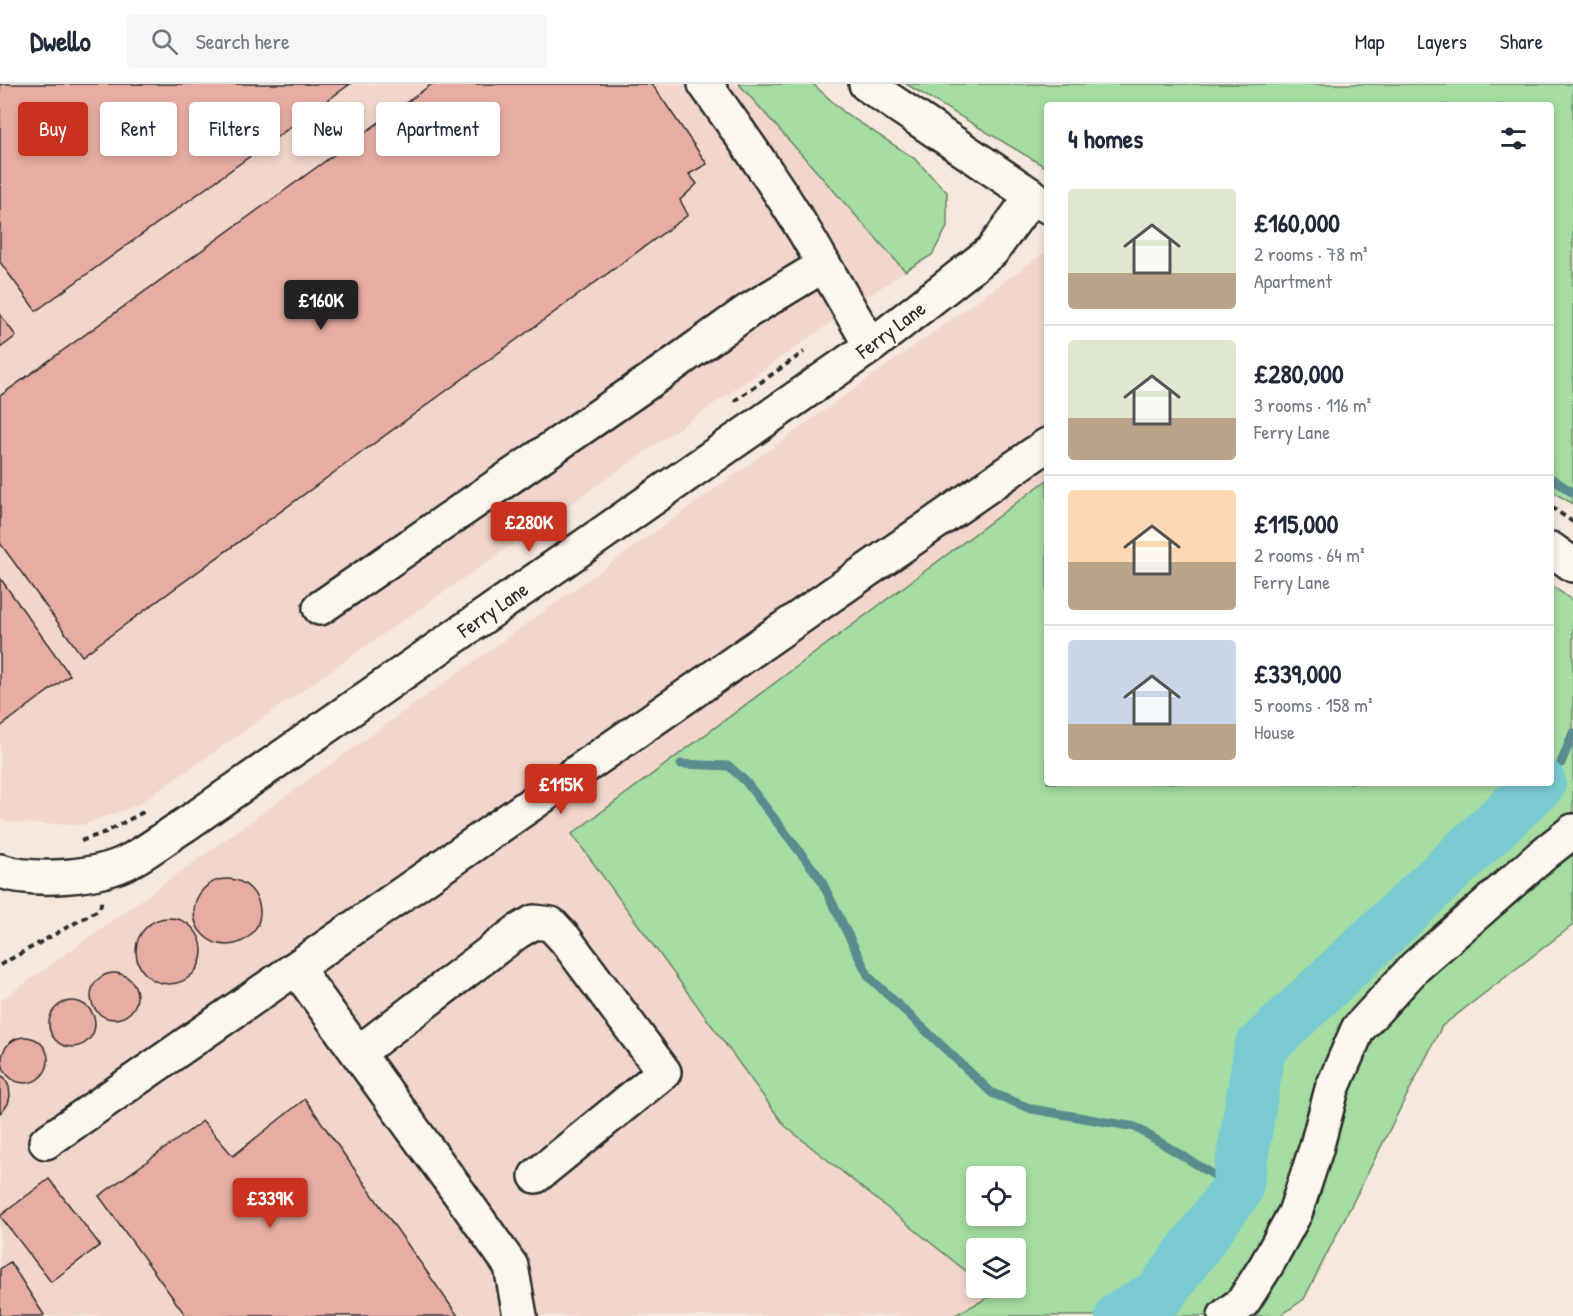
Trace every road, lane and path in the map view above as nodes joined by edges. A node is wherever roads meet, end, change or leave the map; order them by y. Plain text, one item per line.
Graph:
1 (705, 84) edge
2 (866, 84) edge
3 (1039, 201) edge
4 (824, 265) junction
5 (871, 346) junction
6 (1044, 447) edge
7 (1554, 509) edge
8 (1573, 522) edge
9 (1554, 551) edge
10 (1573, 565) edge
11 (320, 608) dead end
12 (149, 809) dead end
13 (1573, 831) edge
14 (80, 841) dead end
15 (0, 871) edge
16 (98, 872) junction
17 (0, 965) edge
18 (296, 968) junction
19 (358, 1053) junction
20 (46, 1142) dead end
21 (536, 1176) dead end
22 (520, 1316) edge
23 (1226, 1316) edge

1 - 4 street
2 - 3 street
3 - 5 street, Ferry Lane
4 - 5 street
4 - 11 street
5 - 16 street, Ferry Lane
6 - 18 street
7 - 8 path
9 - 10 street
12 - 14 path
13 - 23 street
15 - 16 street, Ferry Lane
16 - 17 path
18 - 19 street
18 - 20 street
19 - 21 street
19 - 22 street

